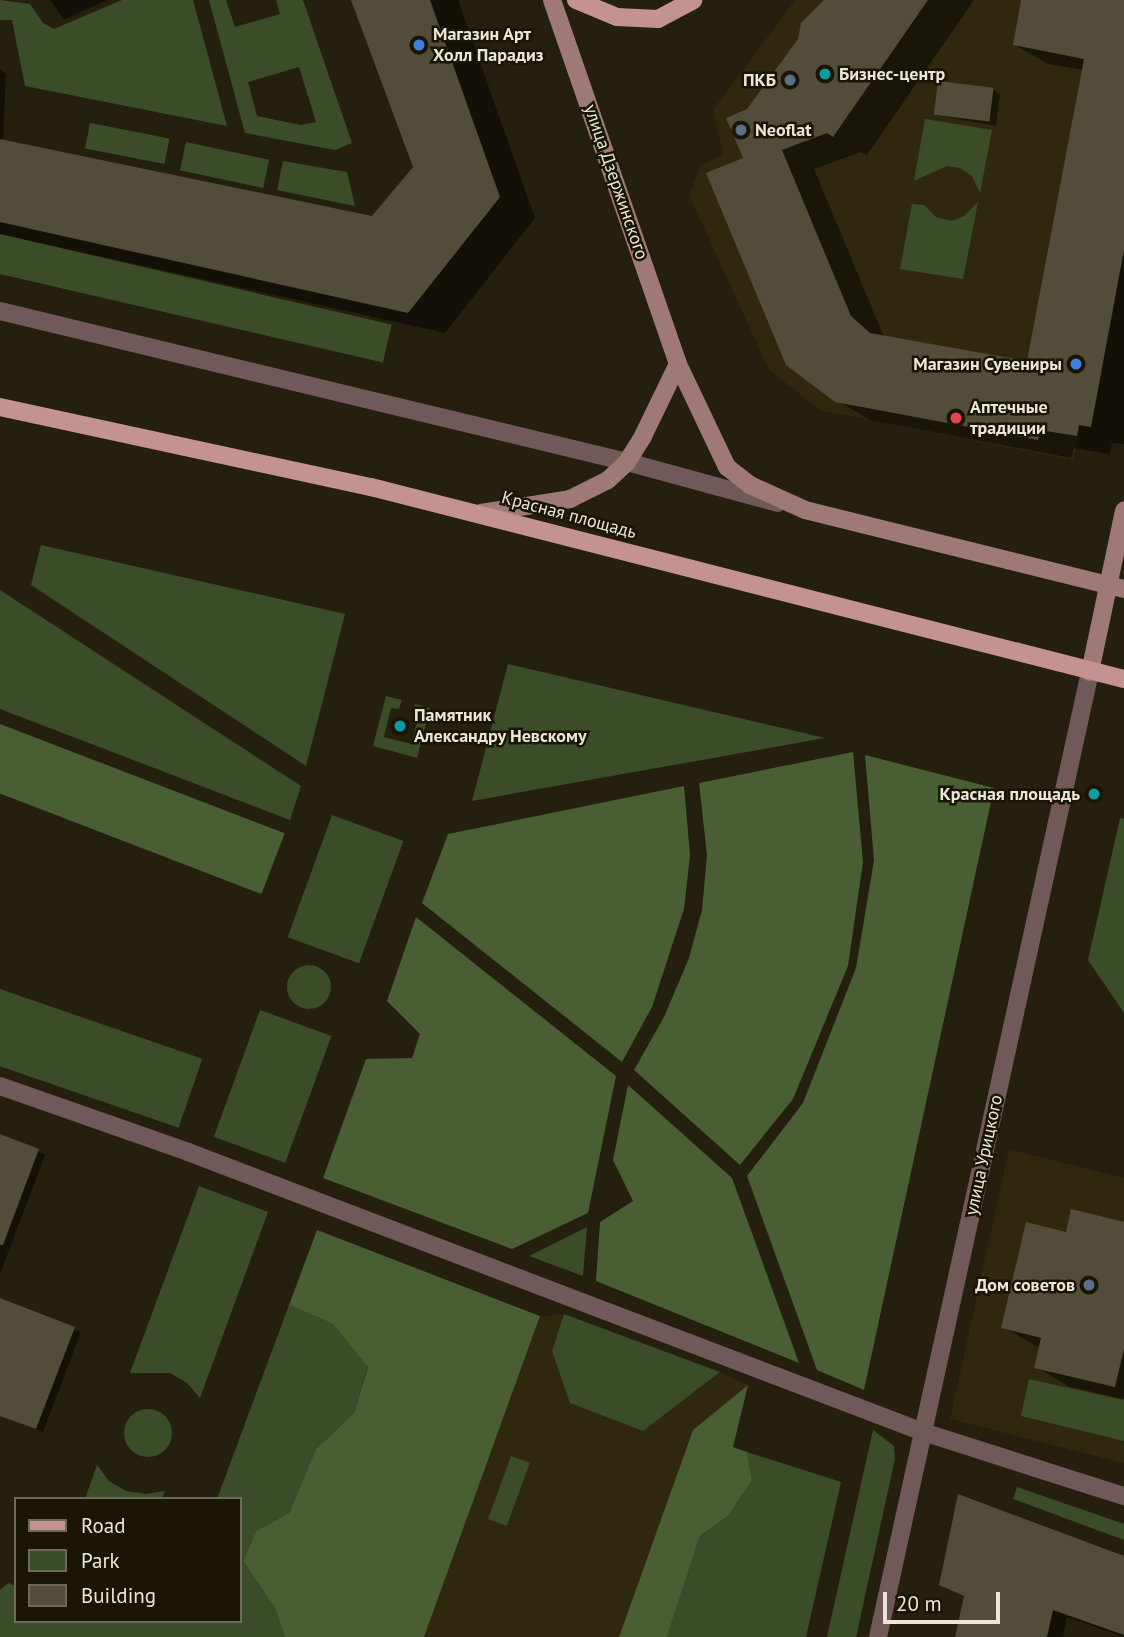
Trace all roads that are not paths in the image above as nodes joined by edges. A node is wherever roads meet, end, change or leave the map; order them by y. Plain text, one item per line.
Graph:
1 (552, 0) edge
2 (576, 0) edge
3 (693, 0) edge
4 (0, 311) edge
5 (678, 364) junction
6 (0, 407) edge
7 (627, 462) junction
8 (804, 510) junction
9 (1124, 511) edge
10 (478, 513) junction
11 (1116, 587) edge
12 (1090, 672) junction
13 (1124, 679) edge
14 (0, 1086) edge
15 (923, 1432) junction
16 (1124, 1496) edge
17 (878, 1637) edge

1 - 5 main road, улица Дзержинского
2 - 3 main road
4 - 7 street
5 - 7 main road
5 - 8 main road, улица Дзержинского
6 - 10 main road, Красная площадь
7 - 8 street
7 - 10 main road
8 - 11 main road, улица Дзержинского
9 - 11 main road
10 - 12 main road, Красная площадь
11 - 12 main road
12 - 13 main road, Красная площадь
12 - 15 street, улица Урицкого
14 - 15 street
15 - 16 street
15 - 17 street, улица Урицкого

